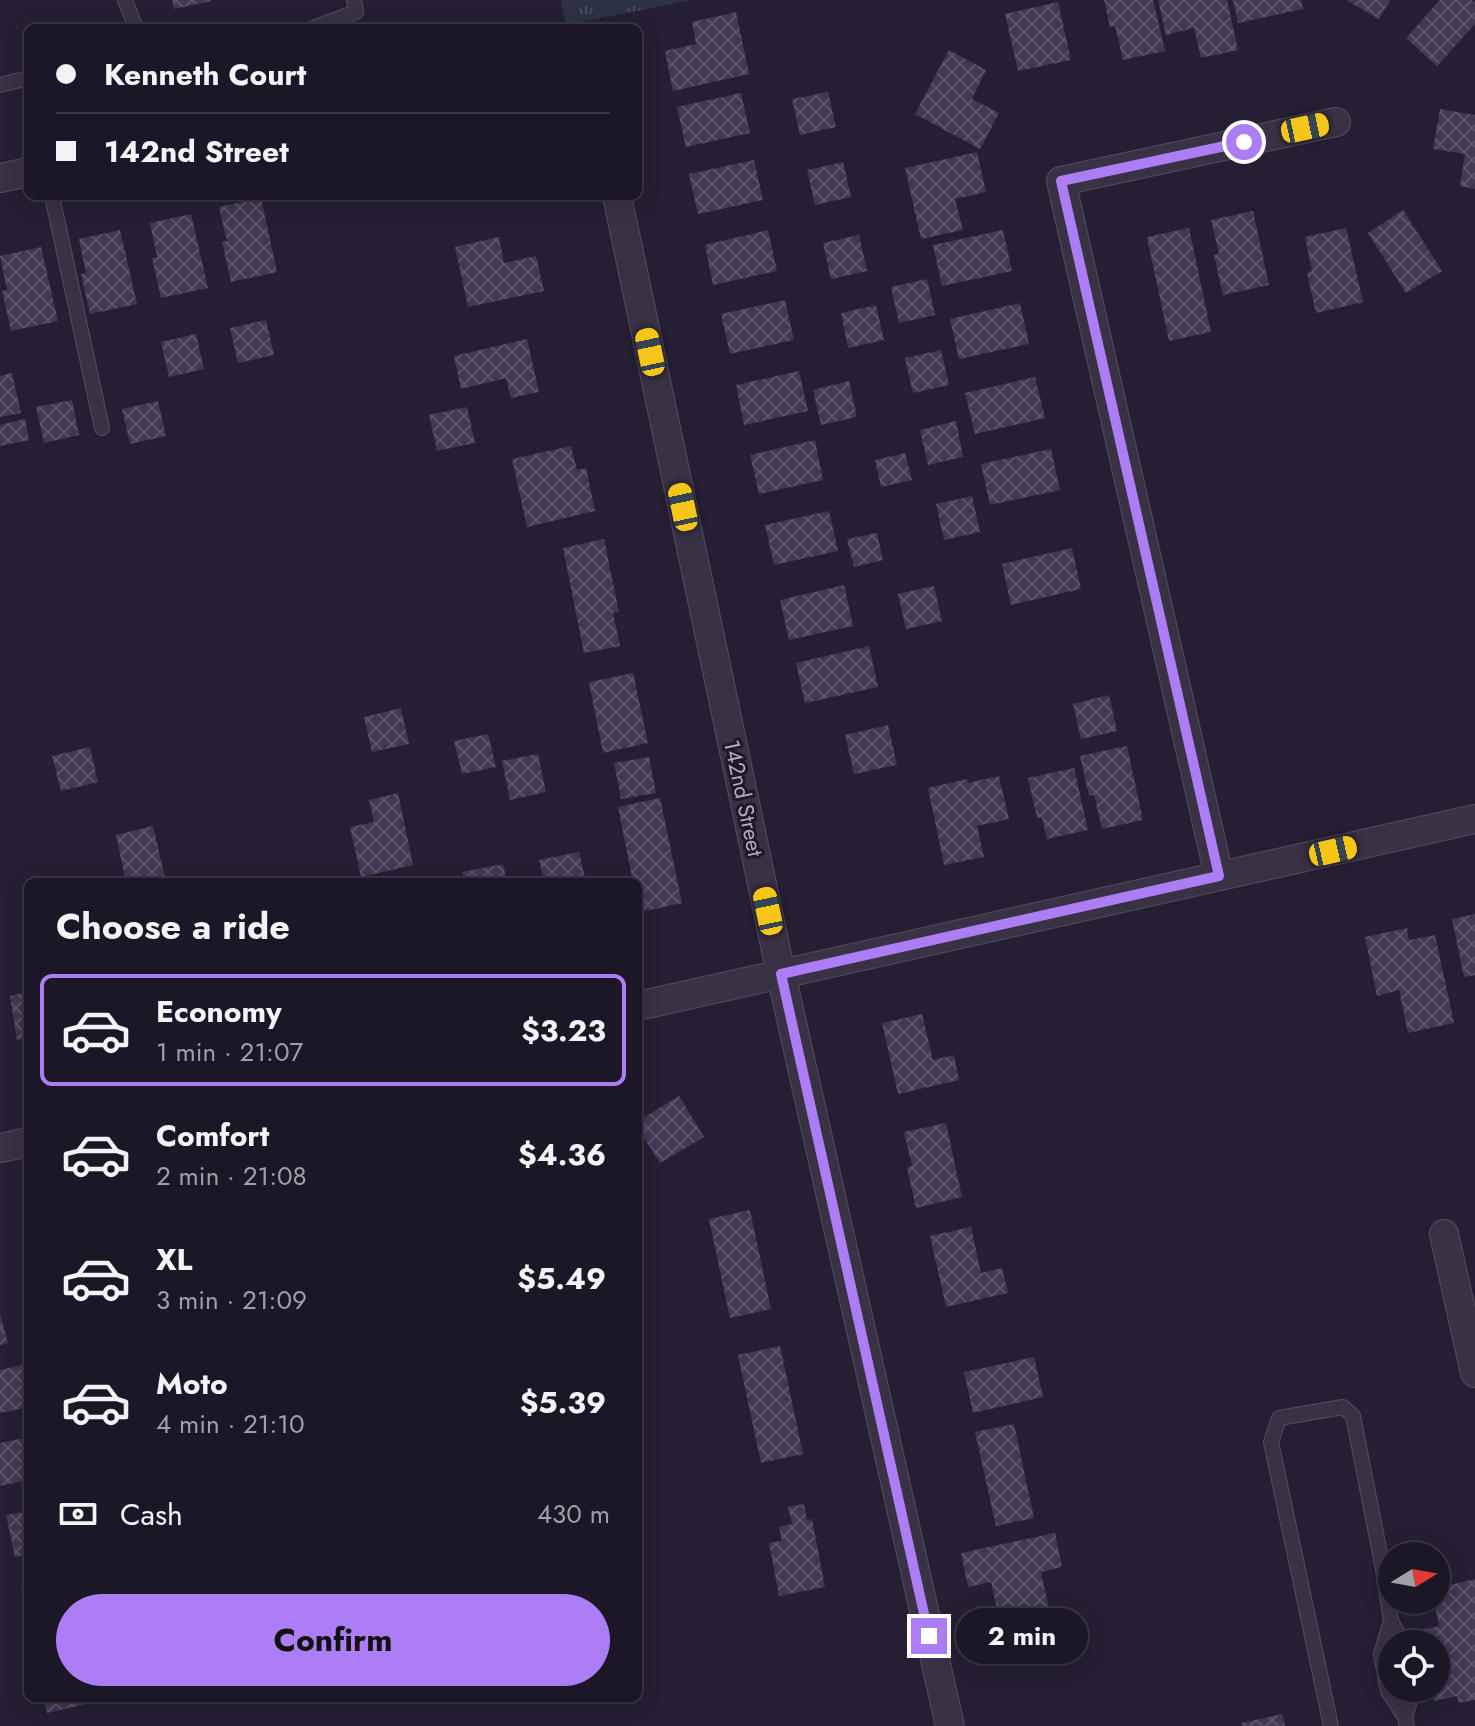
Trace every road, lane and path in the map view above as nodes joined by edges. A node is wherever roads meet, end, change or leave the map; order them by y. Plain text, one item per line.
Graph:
1 (125, 0) edge
2 (354, 0) edge
3 (134, 24) edge
4 (324, 24) edge
5 (24, 79) edge
6 (0, 85) edge
7 (1336, 122) dead end
8 (24, 173) edge
9 (0, 178) edge
10 (53, 200) edge
11 (618, 200) edge
12 (102, 428) dead end
13 (1475, 819) edge
14 (1219, 876) junction
15 (781, 974) junction
16 (642, 1005) edge
17 (24, 1143) edge
18 (0, 1148) edge
19 (1444, 1234) dead end
20 (1475, 1373) edge
21 (1391, 1621) junction
22 (1396, 1630) edge
23 (1406, 1721) edge
24 (950, 1726) edge
25 (1331, 1726) edge

1 - 3 lane
2 - 4 lane
5 - 6 lane
7 - 14 street
8 - 9 street
10 - 12 lane
11 - 15 street, 142nd Street
13 - 14 street
14 - 15 street
15 - 16 street
15 - 24 street, 142nd Street
17 - 18 street
19 - 20 street
21 - 22 lane
21 - 23 lane
21 - 25 lane

